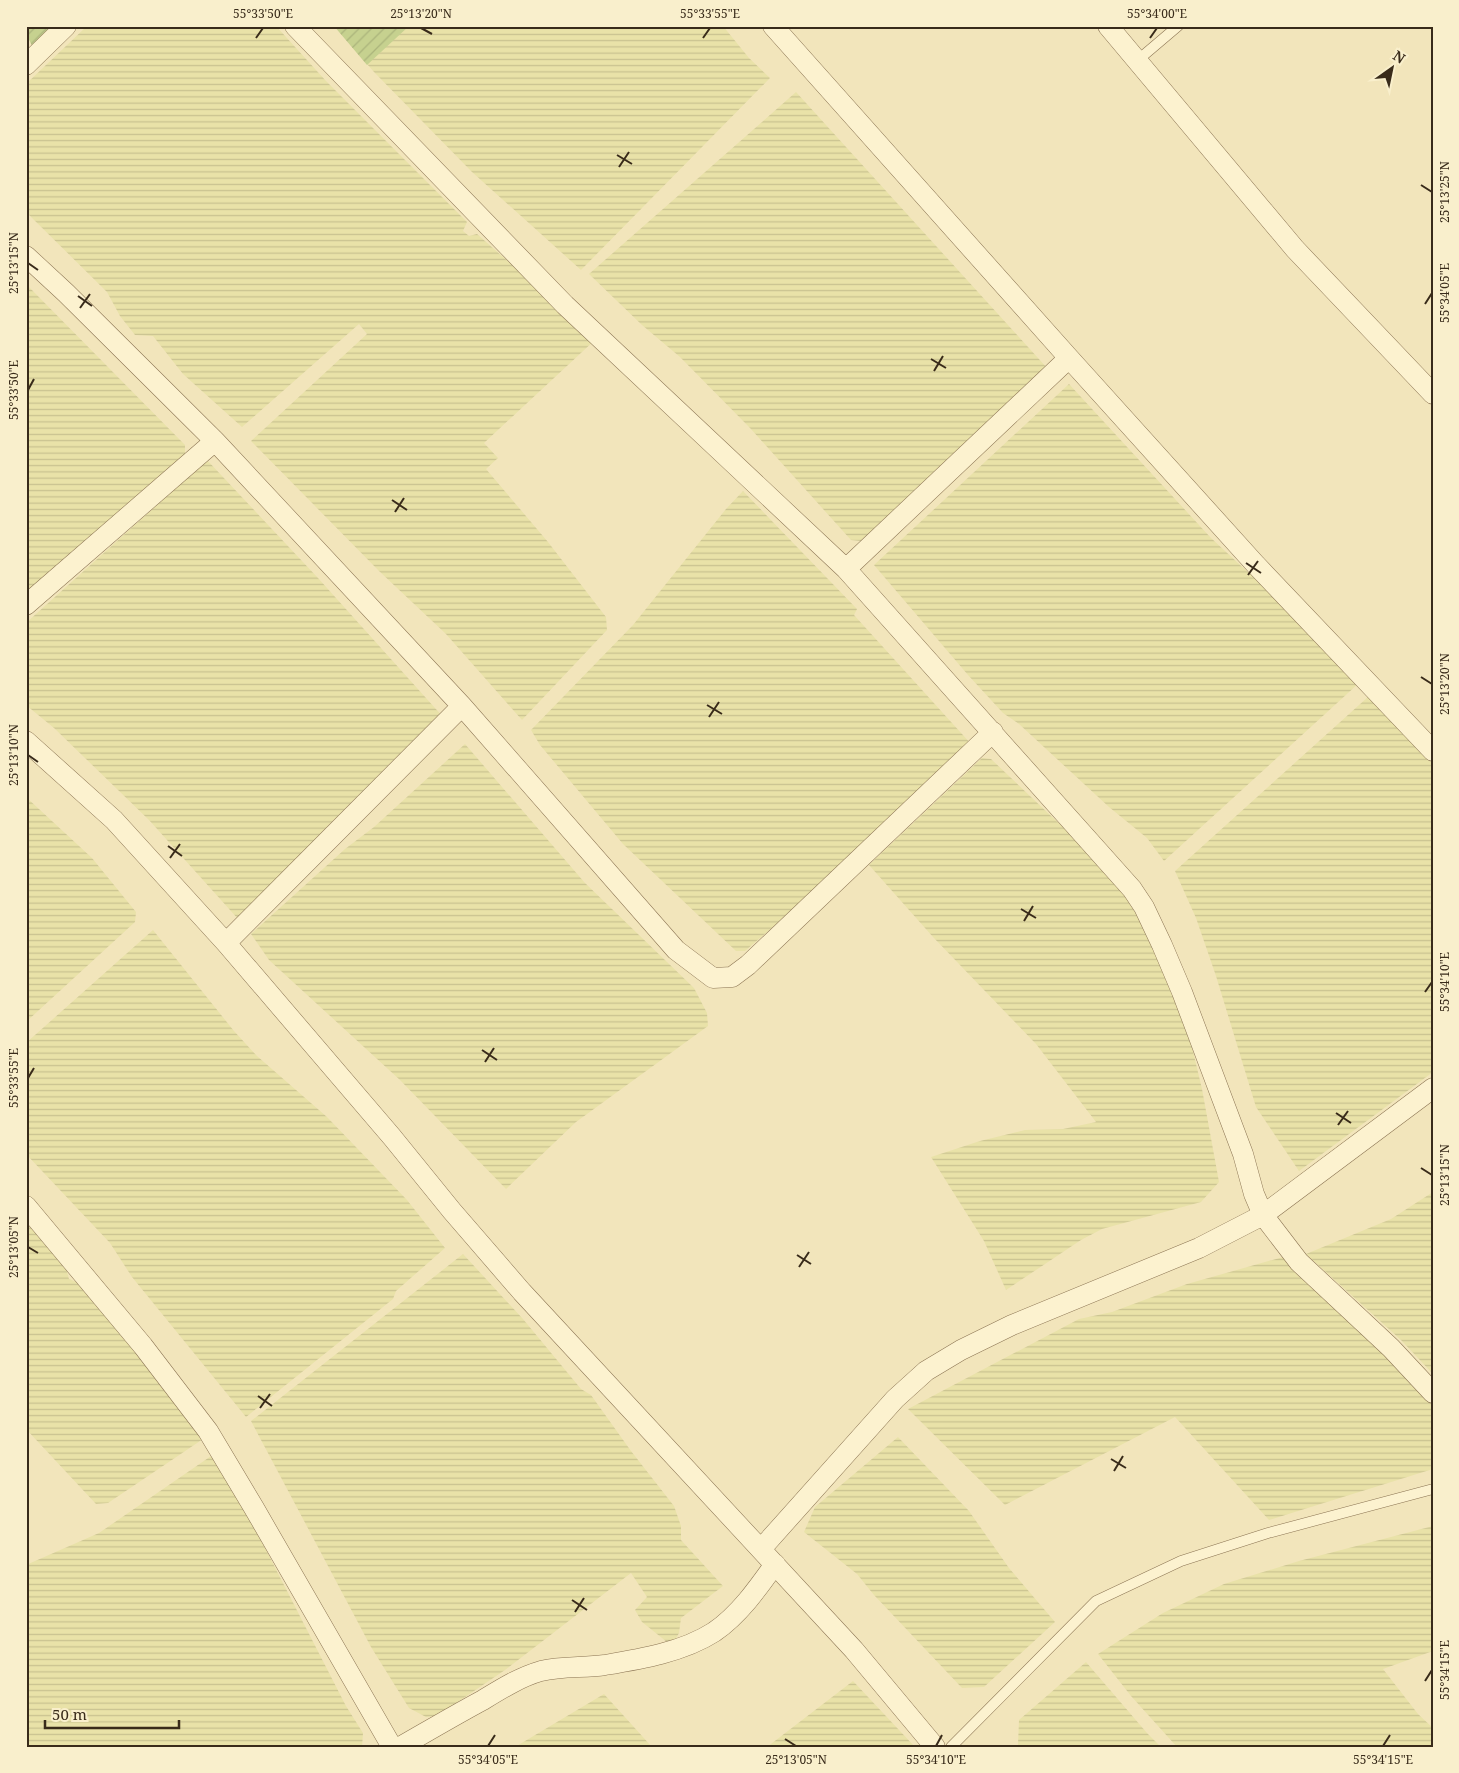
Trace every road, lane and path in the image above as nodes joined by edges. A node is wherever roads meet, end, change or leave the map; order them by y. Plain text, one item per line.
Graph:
1 (66, 26) edge
2 (773, 26) edge
3 (1108, 26) edge
4 (1178, 26) edge
5 (300, 28) edge
6 (1138, 60) junction
7 (26, 65) edge
8 (26, 256) edge
9 (1069, 358) junction
10 (1433, 394) edge
11 (215, 441) junction
12 (846, 569) junction
13 (26, 604) edge
14 (462, 706) junction
15 (993, 732) junction
16 (26, 741) edge
17 (1433, 751) edge
18 (226, 943) junction
19 (1433, 1088) edge
20 (26, 1206) edge
21 (1263, 1215) junction
22 (1433, 1393) edge
23 (1433, 1489) edge
24 (761, 1549) junction
25 (775, 1564) junction
26 (392, 1747) edge
27 (400, 1747) edge
28 (935, 1747) edge
29 (951, 1747) edge

1 - 7 street
2 - 9 street
3 - 6 street
4 - 6 lane
5 - 12 street
6 - 10 street
8 - 11 street
9 - 12 street
9 - 17 street
11 - 13 street
11 - 14 street
12 - 15 street
14 - 15 street
14 - 18 street
15 - 21 street
16 - 18 street
18 - 24 street
19 - 21 street
20 - 26 street
21 - 22 street
21 - 24 street
23 - 29 lane
24 - 25 street
25 - 27 street
25 - 28 street

